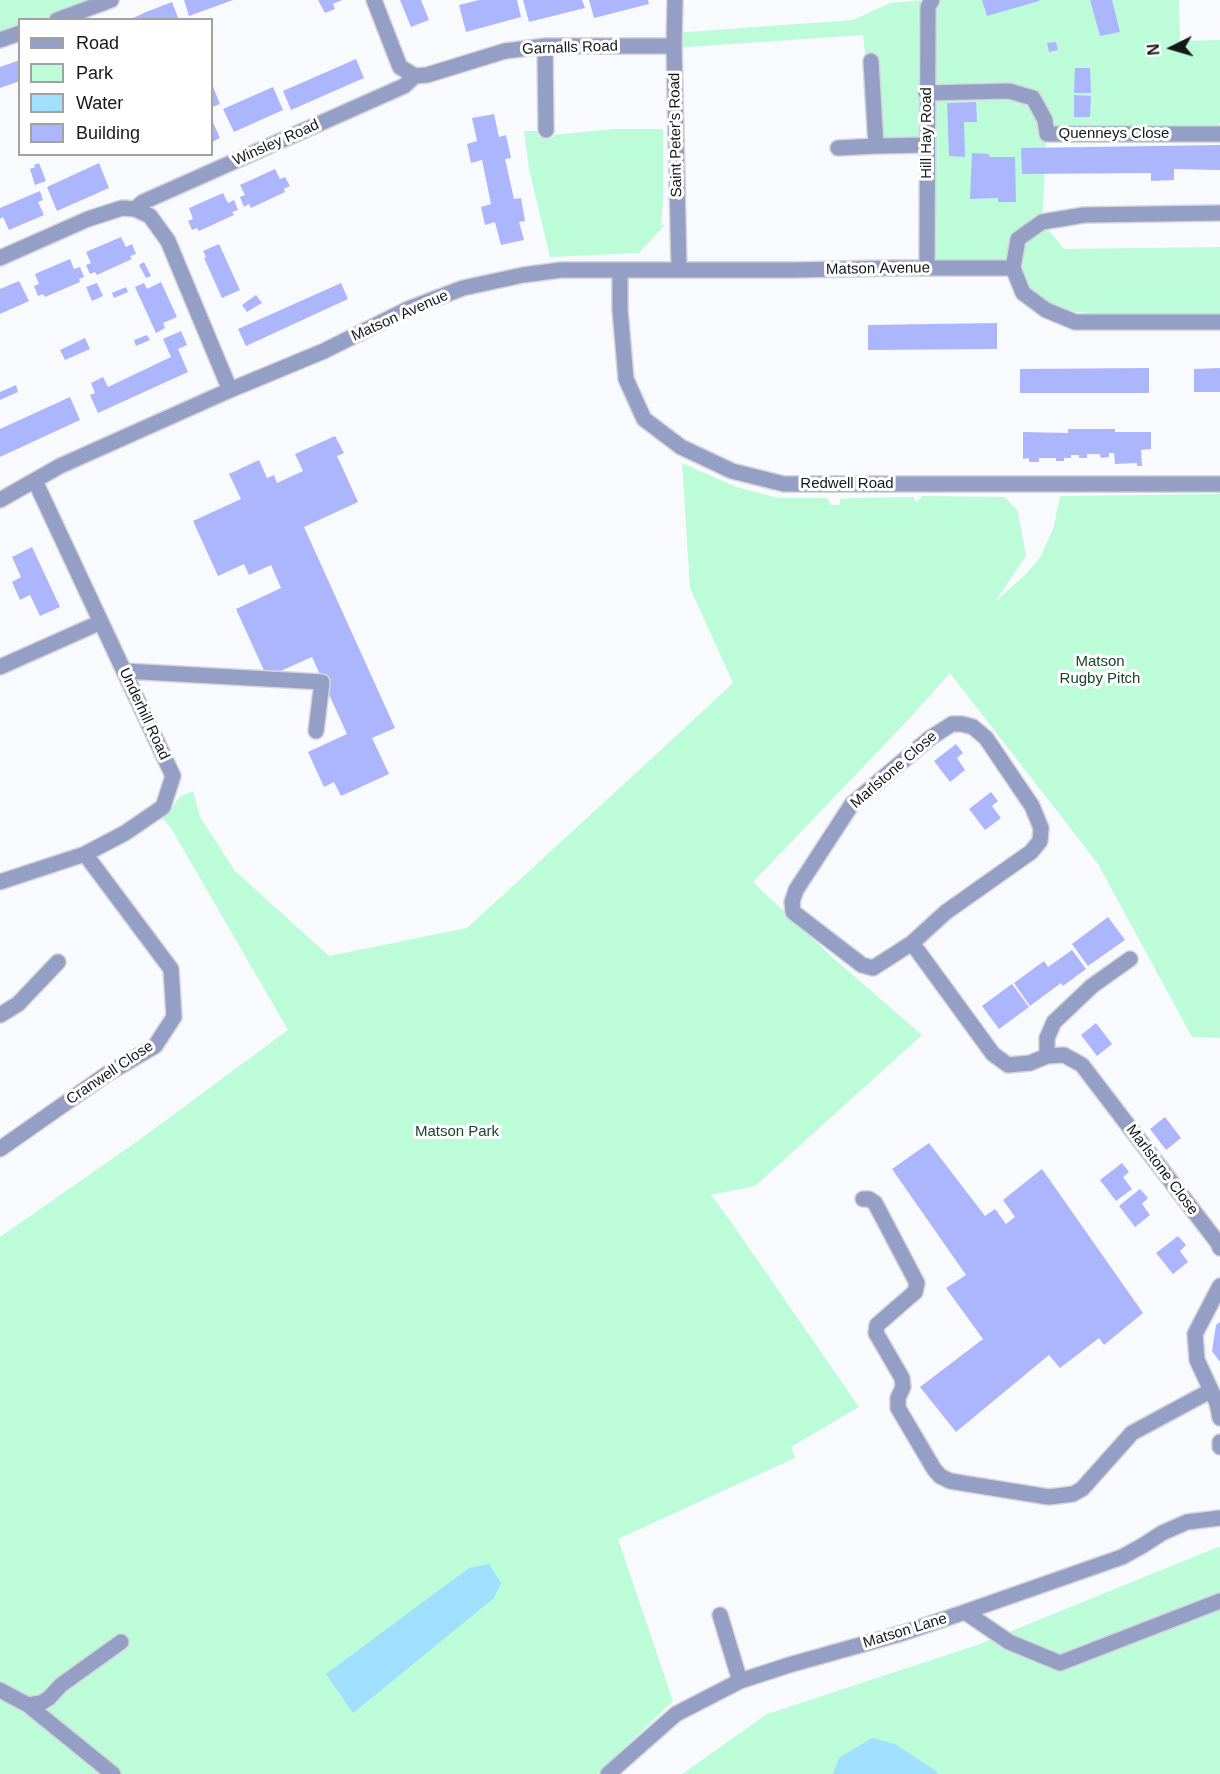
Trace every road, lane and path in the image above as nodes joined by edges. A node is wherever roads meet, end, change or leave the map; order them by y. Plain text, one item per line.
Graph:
1 (111, 0) edge
2 (374, 0) edge
3 (675, 0) edge
4 (932, 0) edge
5 (62, 18) edge
6 (18, 34) edge
7 (0, 40) edge
8 (545, 46) junction
9 (674, 46) junction
10 (871, 61) dead end
11 (415, 76) junction
12 (926, 93) junction
13 (546, 130) dead end
14 (1220, 134) edge
15 (926, 145) junction
16 (876, 146) junction
17 (838, 148) dead end
18 (135, 209) junction
19 (1220, 213) edge
20 (0, 258) edge
21 (927, 268) junction
22 (1013, 268) junction
23 (679, 269) junction
24 (620, 270) junction
25 (1220, 322) edge
26 (230, 390) junction
27 (35, 481) junction
28 (1220, 484) edge
29 (0, 500) edge
30 (101, 622) junction
31 (0, 667) edge
32 (124, 671) junction
33 (316, 731) dead end
34 (85, 854) junction
35 (0, 882) edge
36 (912, 943) junction
37 (1130, 959) dead end
38 (58, 962) dead end
39 (0, 1015) edge
40 (1047, 1056) junction
41 (0, 1149) edge
42 (863, 1199) dead end
43 (1220, 1248) edge
44 (1220, 1286) edge
45 (1210, 1391) junction
46 (1220, 1418) edge
47 (1220, 1442) edge
48 (1220, 1447) edge
49 (1220, 1518) edge
50 (1220, 1601) edge
51 (965, 1612) junction
52 (720, 1615) dead end
53 (121, 1642) dead end
54 (740, 1681) junction
55 (0, 1690) edge
56 (28, 1706) junction
57 (113, 1774) edge
58 (608, 1774) edge

1 - 5 street
2 - 11 street
3 - 9 street, Saint Peter's Road
4 - 12 street, Hill Hay Road
6 - 7 street
8 - 9 street, Garnalls Road
8 - 11 street, Garnalls Road
8 - 13 street
9 - 23 street, Saint Peter's Road
10 - 16 street
11 - 18 street, Winsley Road
12 - 14 street, Quenneys Close
12 - 15 street, Hill Hay Road
15 - 16 street
15 - 21 street, Hill Hay Road
16 - 17 street
18 - 20 street, Winsley Road
18 - 26 street
19 - 22 street
21 - 22 street, Matson Avenue
21 - 23 street, Matson Avenue
22 - 25 street
23 - 24 street, Matson Avenue
24 - 26 street, Matson Avenue
24 - 28 street, Redwell Road
26 - 27 street, Matson Avenue
27 - 29 street, Matson Avenue
27 - 30 street, Underhill Road
30 - 31 street
30 - 32 street, Underhill Road
32 - 33 street
32 - 34 street, Underhill Road
34 - 35 street, Underhill Road
34 - 41 street, Cranwell Close
36 - 36 street, Marlstone Close
36 - 40 street, Marlstone Close
37 - 40 street
38 - 39 street
40 - 43 street, Marlstone Close
42 - 45 street
44 - 45 street
45 - 46 street
47 - 48 street
49 - 51 street, Matson Lane
50 - 51 street
51 - 54 street, Matson Lane
52 - 54 street
53 - 56 street
54 - 58 street, Matson Lane
55 - 56 street
56 - 57 street

